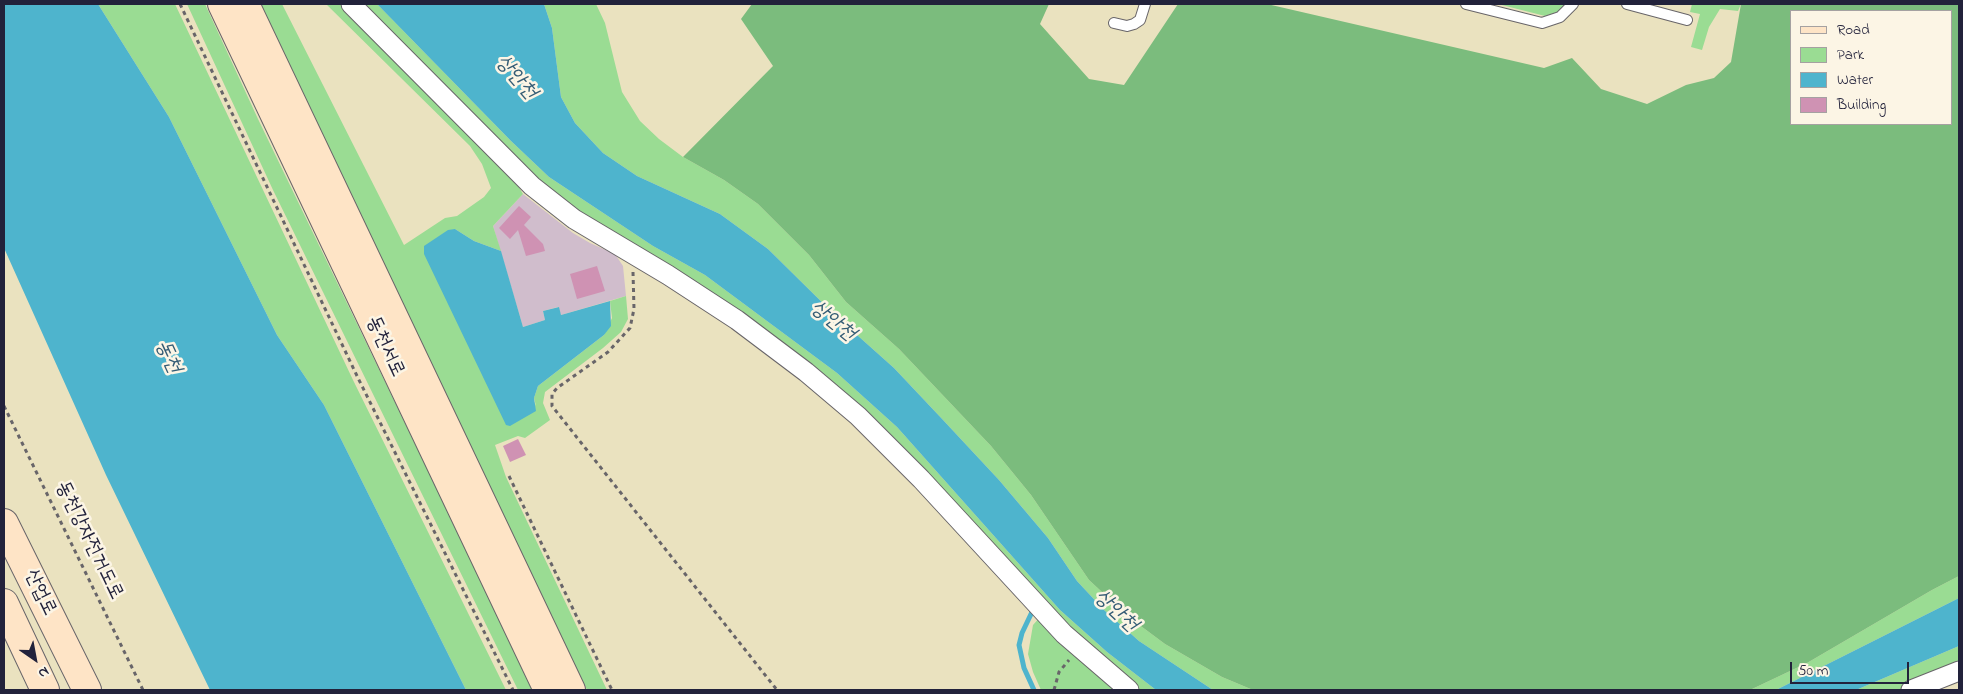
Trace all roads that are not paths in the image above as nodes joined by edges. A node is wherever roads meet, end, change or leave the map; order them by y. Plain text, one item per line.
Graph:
1 (222, 4) edge
2 (245, 4) edge
3 (351, 4) edge
4 (1145, 4) edge
5 (1466, 4) edge
6 (1573, 4) edge
7 (1626, 4) edge
8 (1687, 20) dead end
9 (1114, 23) dead end
10 (4, 523) edge
11 (4, 603) edge
12 (1959, 671) edge
13 (45, 690) edge
14 (87, 690) edge
15 (548, 690) edge
16 (571, 690) edge
17 (1129, 690) edge
18 (1911, 690) edge

1 - 15 main road, 동천서로
2 - 16 main road, 동천서로
3 - 17 street
4 - 9 lane
5 - 6 lane
7 - 8 lane
10 - 14 main road, 산업로
11 - 13 main road, 산업로
12 - 18 street

